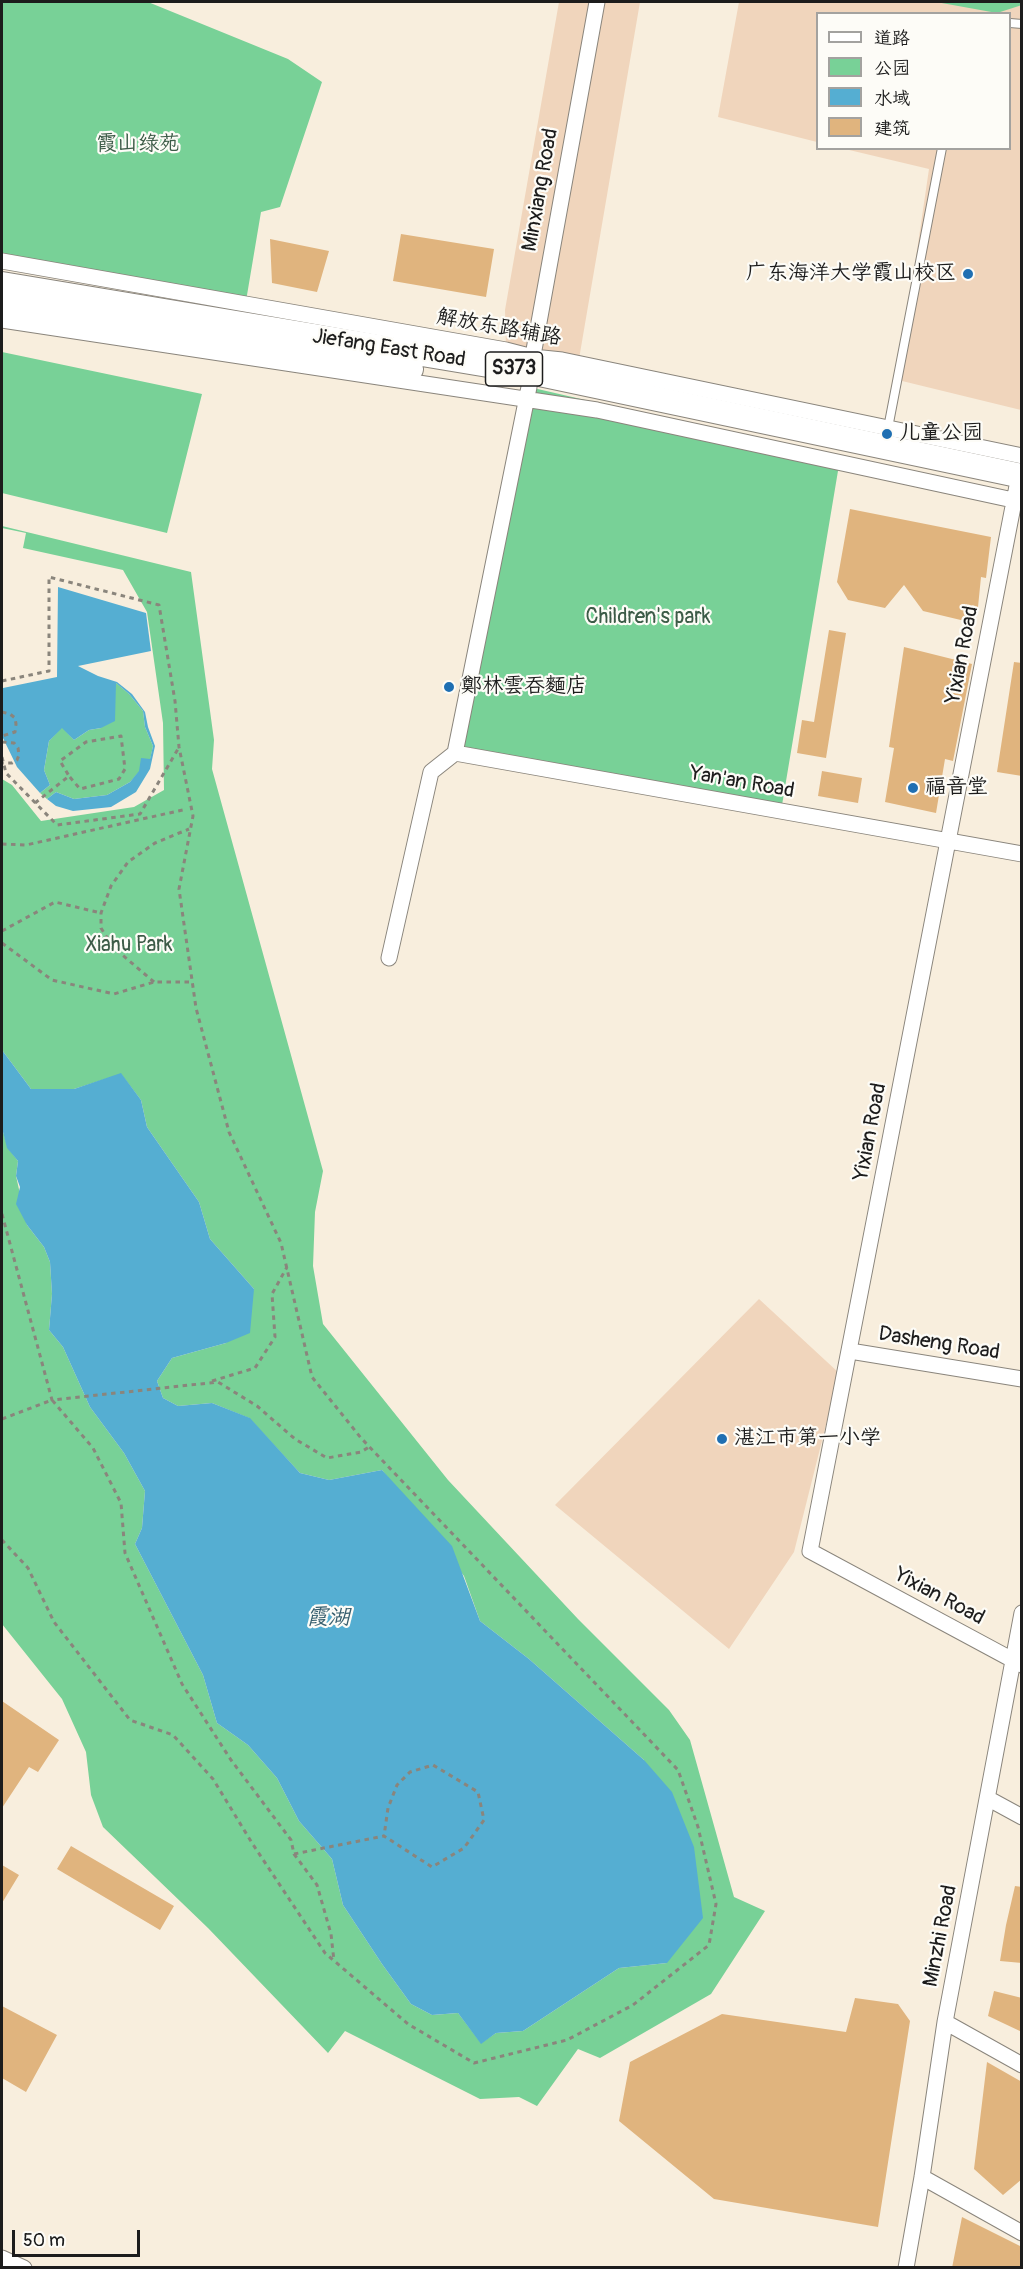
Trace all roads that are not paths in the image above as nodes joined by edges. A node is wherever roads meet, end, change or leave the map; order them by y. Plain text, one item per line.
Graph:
1 (597, 2) edge
2 (942, 150) edge
3 (2, 261) edge
4 (2, 284) edge
5 (2, 307) edge
6 (2, 320) edge
7 (531, 372) junction
8 (888, 428) junction
9 (1022, 456) edge
10 (1020, 488) edge
11 (455, 753) junction
12 (949, 841) junction
13 (1022, 854) edge
14 (389, 958) dead end
15 (850, 1351) junction
16 (1022, 1379) edge
17 (1022, 1613) edge
18 (1018, 1663) edge
19 (988, 1798) junction
20 (1022, 1817) edge
21 (945, 2022) junction
22 (1022, 2065) edge
23 (922, 2177) junction
24 (1022, 2233) edge
25 (2, 2258) edge
26 (24, 2268) edge
27 (906, 2268) edge

1 - 7 street, Minxiang Road
2 - 8 lane
3 - 7 street, 解放东路辅路
4 - 7 main road, Jiefang East Road / S373
5 - 7 main road, Jiefang East Road / S373
6 - 10 street
7 - 8 street, 解放东路辅路
7 - 10 main road, Jiefang East Road / S373
7 - 11 street, Minxiang Road
8 - 9 street, 解放东路辅路
10 - 12 street, Yixian Road
11 - 12 street, Yan'an Road
11 - 14 street
12 - 13 street, Yan'an Road
12 - 15 street, Yixian Road
15 - 16 street, Dasheng Road
15 - 18 street, Yixian Road
17 - 18 street, Minzhi Road
18 - 19 street, Minzhi Road
19 - 20 street
19 - 21 street, Minzhi Road
21 - 22 street
21 - 23 street, Minzhi Road
23 - 24 street
23 - 27 street, Minzhi Road
25 - 26 street

